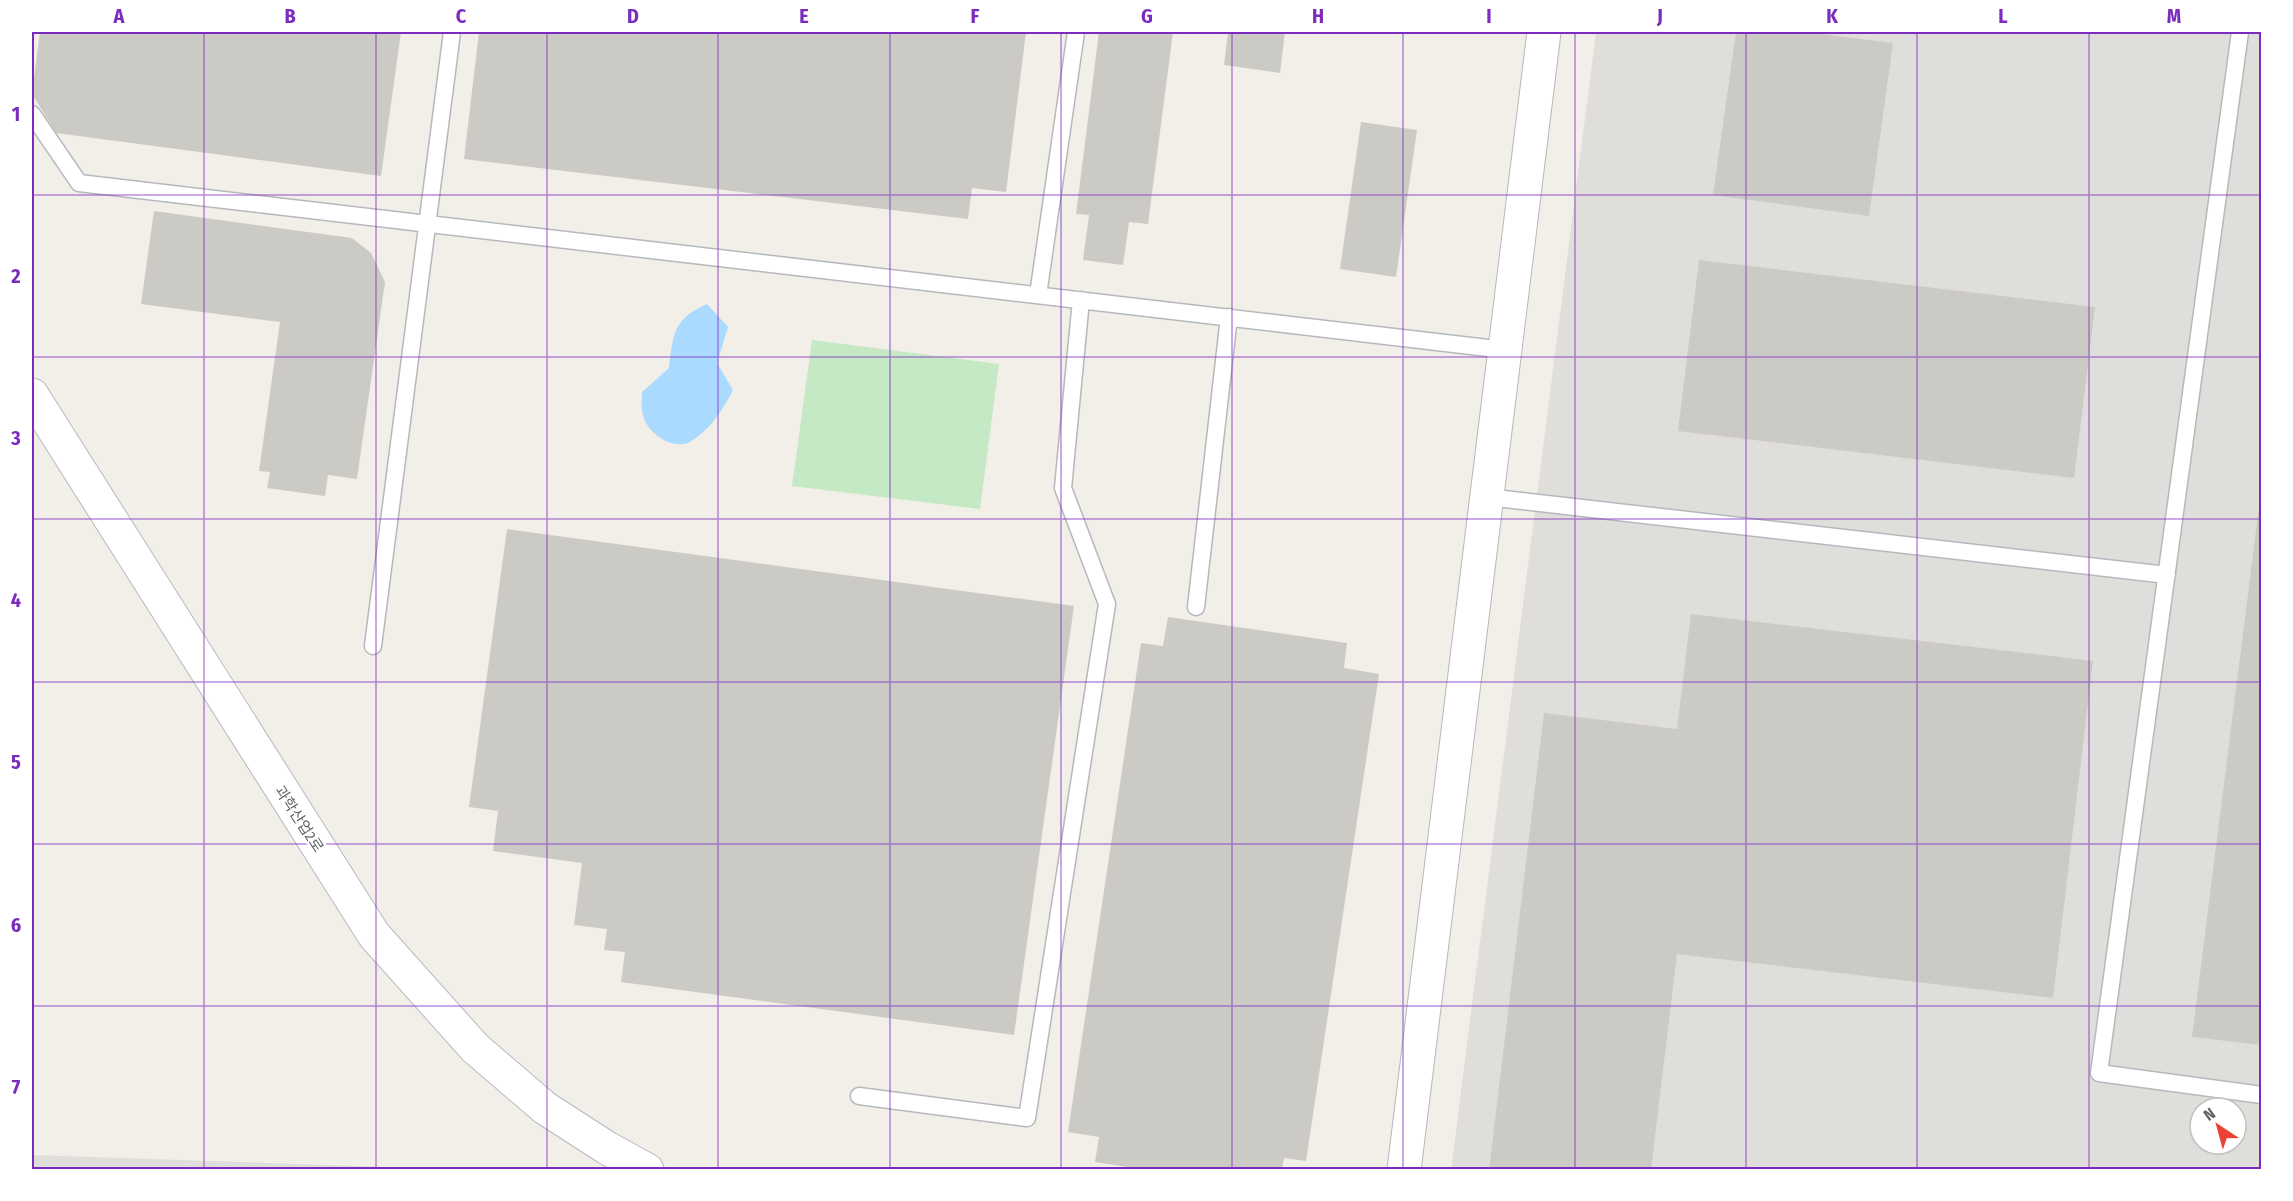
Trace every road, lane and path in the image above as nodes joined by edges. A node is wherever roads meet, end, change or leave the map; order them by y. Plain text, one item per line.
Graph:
1 (452, 32) edge
2 (1076, 32) edge
3 (1544, 32) edge
4 (2240, 32) edge
5 (32, 114) edge
6 (427, 224) junction
7 (1038, 295) junction
8 (1081, 300) junction
9 (1229, 317) junction
10 (1505, 350) junction
11 (32, 395) edge
12 (1487, 497) junction
13 (2167, 575) junction
14 (1196, 607) dead end
15 (373, 646) dead end
16 (2262, 1095) edge
17 (859, 1096) dead end
18 (647, 1170) edge
19 (1404, 1170) edge

1 - 6 lane
2 - 7 lane
3 - 10 street
4 - 13 lane
5 - 6 lane
6 - 7 lane
6 - 15 lane
7 - 8 lane
8 - 9 lane
8 - 17 lane
9 - 10 lane
9 - 14 lane
10 - 12 street
11 - 18 street, 과학산업2로
12 - 13 lane
12 - 19 street
13 - 16 lane

